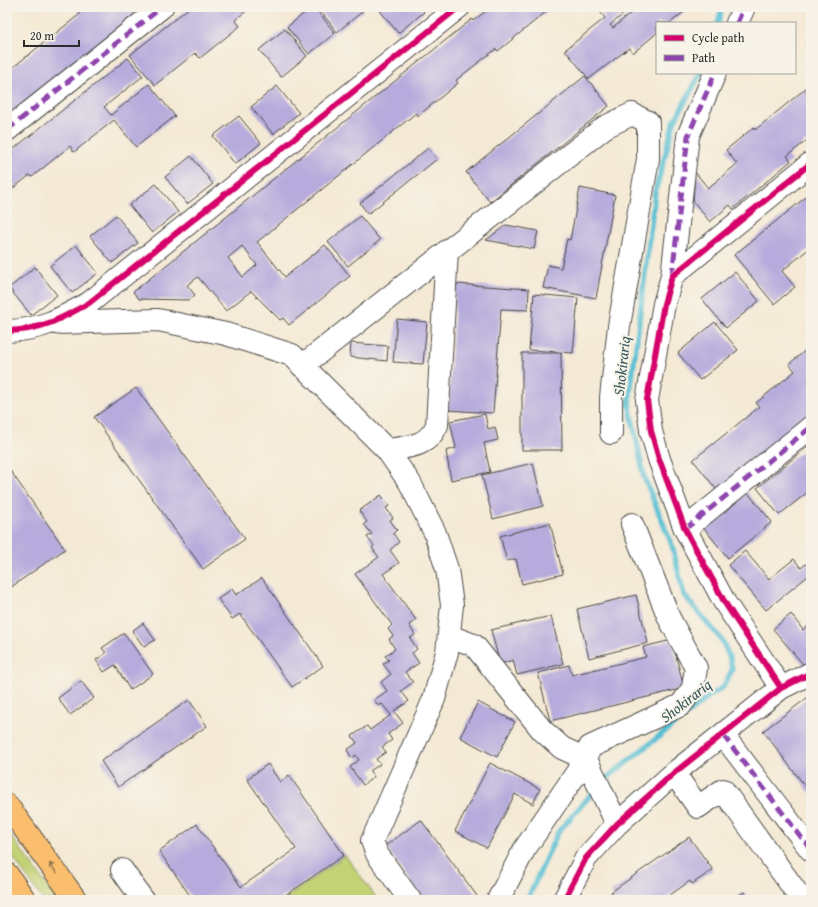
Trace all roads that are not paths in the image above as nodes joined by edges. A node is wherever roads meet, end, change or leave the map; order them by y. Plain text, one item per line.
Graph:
1 (162, 7) edge
2 (459, 7) edge
3 (744, 7) edge
4 (737, 22) edge
5 (715, 74) edge
6 (7, 130) edge
7 (811, 163) edge
8 (448, 251) junction
9 (672, 276) junction
10 (55, 322) junction
11 (7, 331) edge
12 (302, 366) junction
13 (811, 428) edge
14 (611, 433) dead end
15 (388, 450) junction
16 (632, 524) dead end
17 (685, 529) junction
18 (449, 636) junction
19 (811, 673) edge
20 (781, 688) junction
21 (723, 735) junction
22 (586, 759) junction
23 (674, 773) junction
24 (7, 806) edge
25 (617, 824) junction
26 (811, 850) edge
27 (122, 870) dead end
28 (7, 874) edge
29 (25, 900) edge
30 (76, 900) edge
31 (142, 900) edge
32 (410, 900) edge
33 (498, 900) edge
34 (564, 900) edge
35 (802, 900) edge

1 - 6 street
2 - 10 street
3 - 4 street
5 - 9 street
7 - 9 street
8 - 12 street
8 - 14 street
8 - 15 street
9 - 17 street
10 - 11 street
10 - 12 street
12 - 15 street
13 - 17 street
15 - 18 street
16 - 22 street
17 - 20 street
18 - 22 street
18 - 32 street
19 - 20 street
20 - 21 street
21 - 23 street
21 - 26 street
22 - 25 street
22 - 33 street
23 - 25 street
23 - 35 street
30 -> 24 main road
25 - 34 street
27 - 31 street
28 - 29 main road

